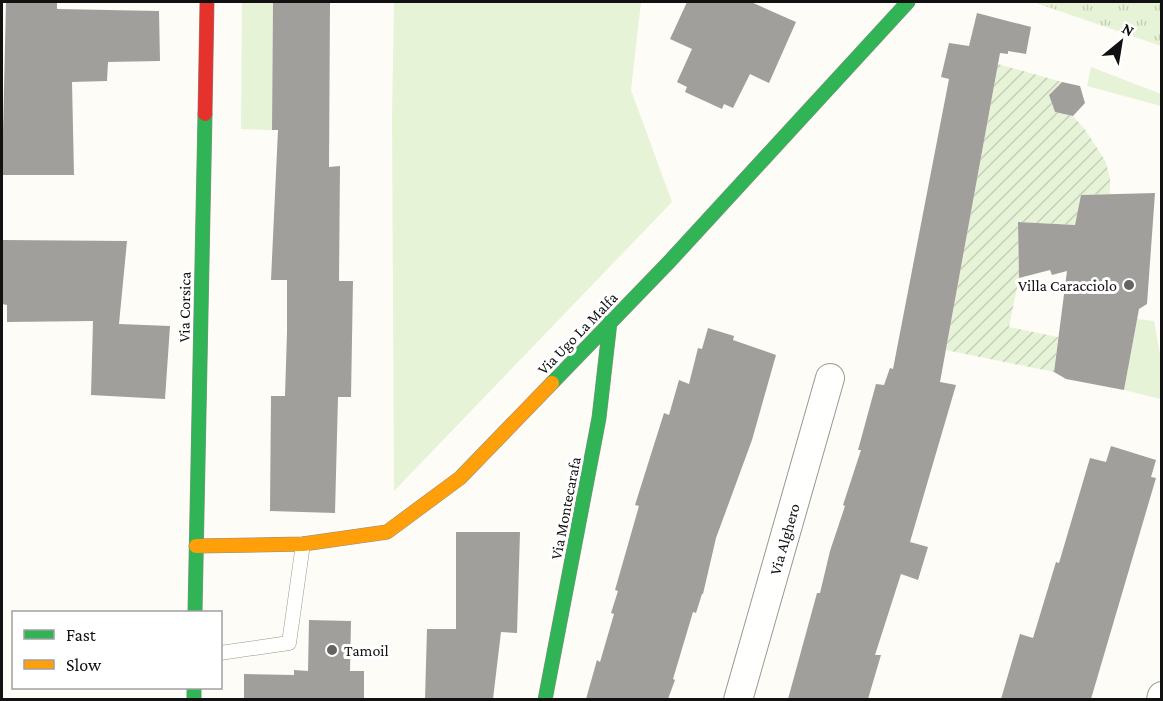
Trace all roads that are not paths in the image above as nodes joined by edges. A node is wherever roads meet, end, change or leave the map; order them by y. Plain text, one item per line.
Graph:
1 (207, 2) edge
2 (908, 2) edge
3 (610, 322) junction
4 (830, 378) dead end
5 (303, 544) junction
6 (196, 546) junction
7 (195, 611) edge
8 (222, 653) edge
9 (545, 699) edge
10 (738, 699) edge

1 - 6 street, Via Corsica
2 - 3 street, Via Ugo La Malfa
3 - 5 street, Via Ugo La Malfa
3 - 9 street, Via Montecarafa
4 - 10 street, Via Alghero
5 - 6 street, Via Ugo La Malfa
5 - 8 lane
6 - 7 street, Via Corsica

